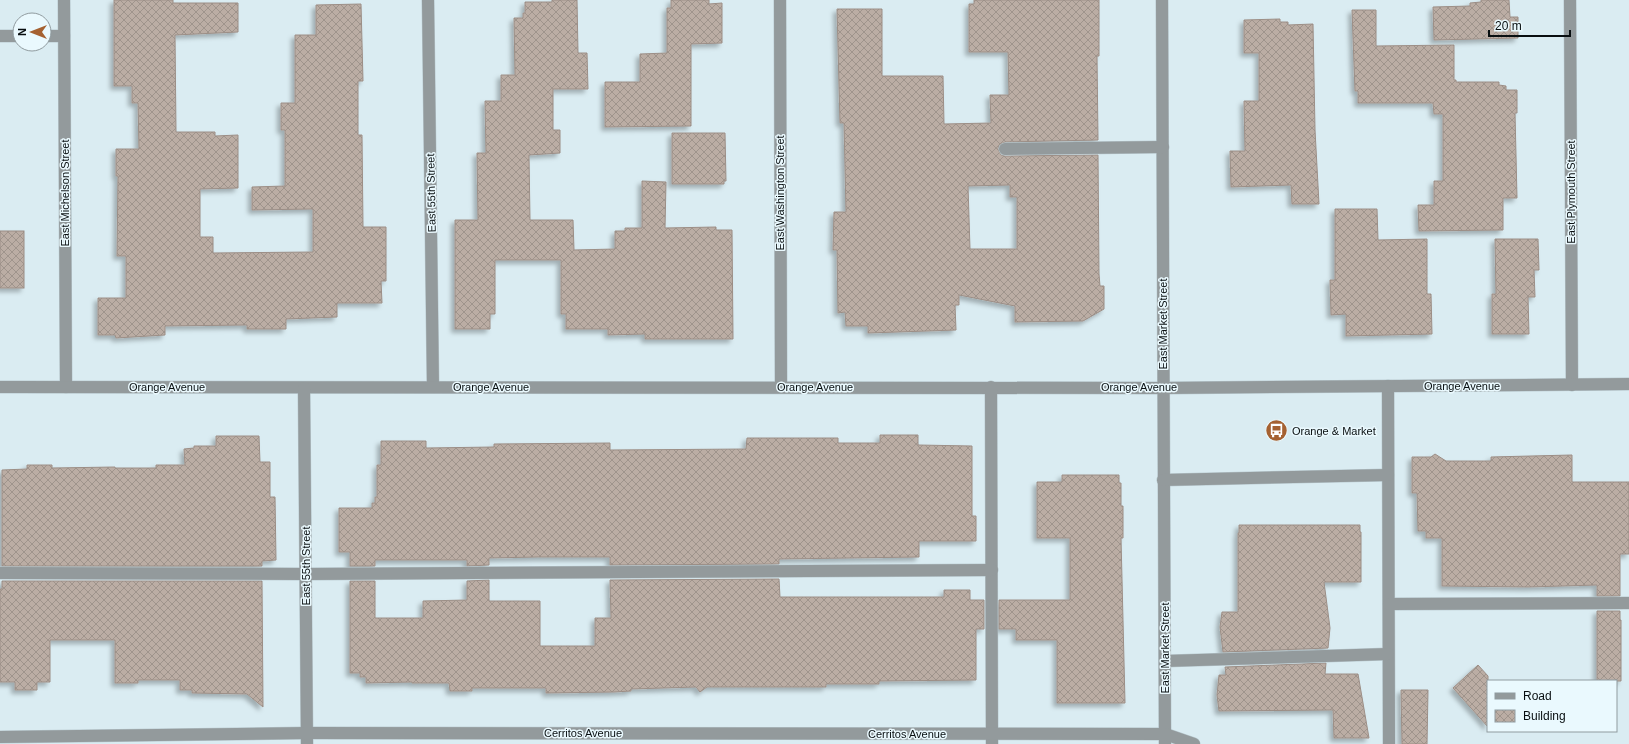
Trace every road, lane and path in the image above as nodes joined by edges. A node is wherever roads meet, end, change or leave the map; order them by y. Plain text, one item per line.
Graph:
1 (64, 0) edge
2 (428, 0) edge
3 (780, 0) edge
4 (1162, 0) edge
5 (1570, 0) edge
6 (0, 36) edge
7 (12, 36) edge
8 (52, 36) edge
9 (64, 36) junction
10 (1163, 147) junction
11 (1005, 149) dead end
12 (1629, 384) edge
13 (1572, 385) junction
14 (1388, 386) junction
15 (0, 387) edge
16 (66, 387) junction
17 (434, 387) junction
18 (782, 387) junction
19 (991, 387) junction
20 (304, 388) junction
21 (1163, 388) junction
22 (1388, 475) junction
23 (1164, 480) junction
24 (992, 570) junction
25 (0, 573) edge
26 (306, 574) junction
27 (1629, 603) edge
28 (1389, 604) junction
29 (1388, 654) junction
30 (1165, 661) junction
31 (0, 737) edge
32 (307, 739) edge
33 (992, 739) edge
34 (1165, 739) edge
35 (1194, 744) edge
36 (1389, 744) edge

1 - 9 street, East Michelson Street
2 - 17 street, East 55th Street
3 - 18 street, East Washington Street
4 - 10 street, East Market Street
5 - 13 street, East Plymouth Street
6 - 7 street
8 - 9 street
9 - 16 street, East Michelson Street
10 - 11 street
10 - 21 street, East Market Street
12 - 13 street, Orange Avenue
13 - 14 street, Orange Avenue
14 - 21 street, Orange Avenue
14 - 22 street
15 - 16 street, Orange Avenue
16 - 20 street, Orange Avenue
17 - 18 street, Orange Avenue
17 - 20 street, Orange Avenue
18 - 19 street, Orange Avenue
19 - 21 street, Orange Avenue
19 - 24 street
20 - 26 street, East 55th Street
21 - 23 street, East Market Street
22 - 23 street
22 - 28 street
23 - 30 street, East Market Street
24 - 26 street
24 - 33 street
25 - 26 street
26 - 32 street, East 55th Street
27 - 28 street
28 - 29 street
29 - 30 street
29 - 36 street
30 - 34 street, East Market Street
31 - 32 street, Cerritos Avenue
32 - 33 street, Cerritos Avenue
33 - 34 street, Cerritos Avenue
34 - 35 street, Cerritos Avenue

